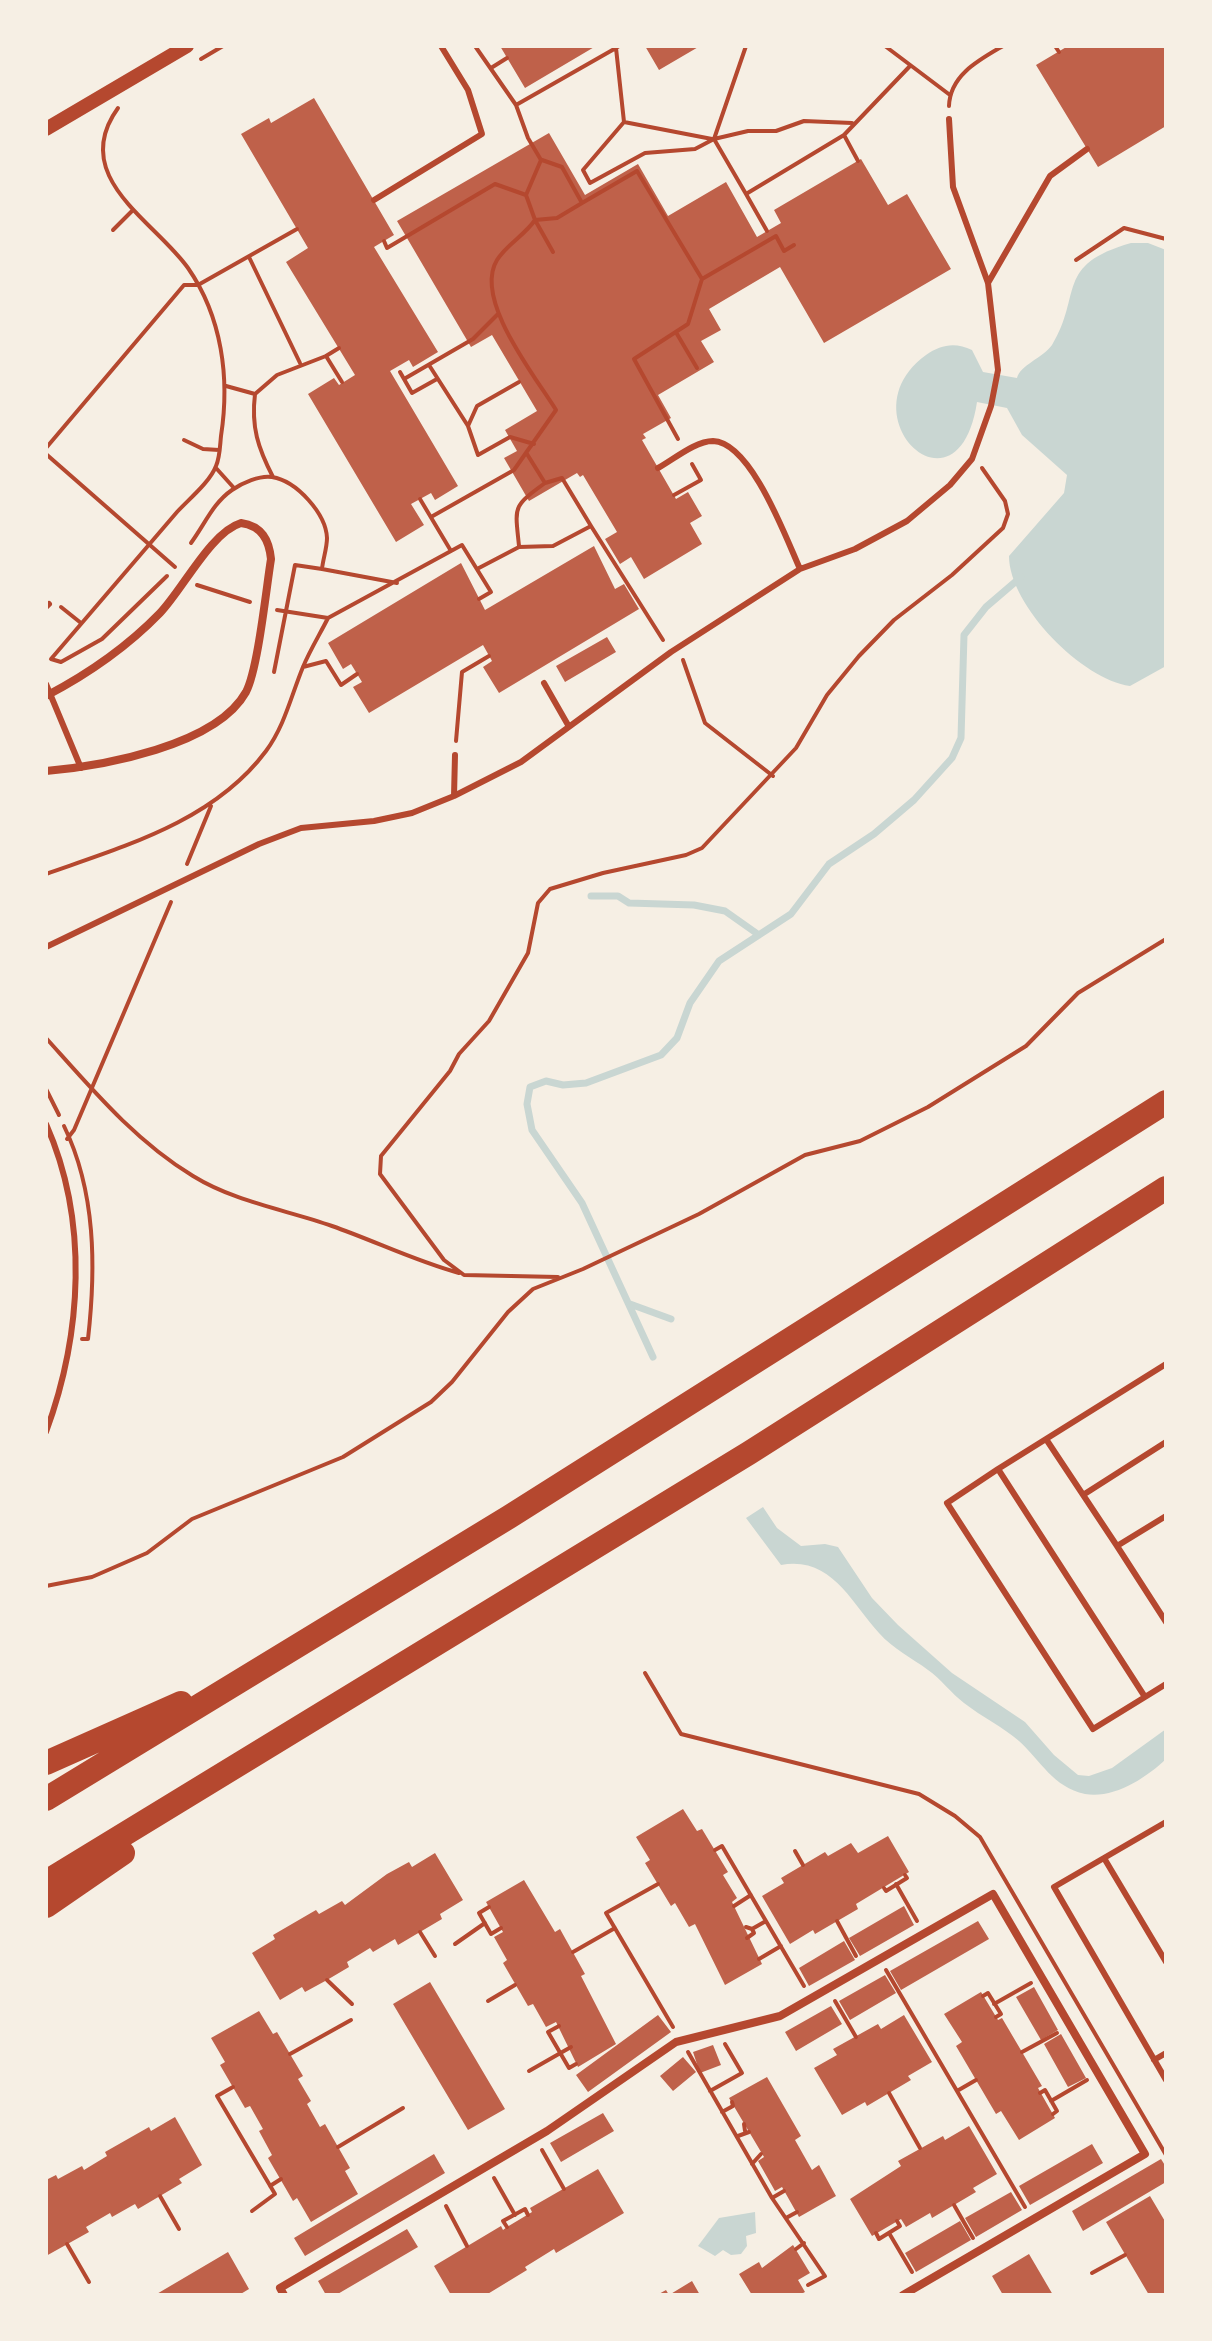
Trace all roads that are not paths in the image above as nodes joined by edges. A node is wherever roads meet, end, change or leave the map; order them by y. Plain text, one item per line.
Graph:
1 (187, 46) edge
2 (441, 46) edge
3 (949, 119) road end
4 (46, 129) edge
5 (1087, 149) dead end
6 (374, 200) dead end
7 (988, 283) junction
8 (658, 468) dead end
9 (800, 569) junction
10 (544, 683) dead end
11 (46, 684) edge
12 (48, 694) edge
13 (568, 725) junction
14 (455, 755) road end
15 (81, 768) junction
16 (46, 771) edge
17 (454, 796) junction
18 (46, 947) edge
19 (1166, 1102) edge
20 (46, 1124) edge
21 (1166, 1188) edge
22 (1166, 1364) edge
23 (46, 1432) edge
24 (1046, 1439) junction
25 (1166, 1442) edge
26 (998, 1469) junction
27 (1083, 1495) junction
28 (1166, 1516) edge
29 (1117, 1546) junction
30 (1166, 1622) edge
31 (257, 1671) junction
32 (1166, 1684) edge
33 (1145, 1697) junction
34 (324, 1714) junction
35 (46, 1763) edge
36 (46, 1799) edge
37 (1163, 1824) edge
38 (1166, 1836) edge
39 (1104, 1858) junction
40 (46, 1882) edge
41 (46, 1906) edge
42 (1166, 1962) edge
43 (1166, 2053) edge
44 (1154, 2060) junction
45 (1166, 2080) edge
46 (282, 2291) edge
47 (903, 2295) edge

1 - 4 street
2 - 6 lane
3 - 7 lane
5 - 7 lane
7 - 9 lane
8 - 9 lane
9 - 13 lane
10 - 13 lane
11 - 12 lane
12 - 15 lane
12 - 15 street
13 - 17 lane
14 - 17 lane
15 - 16 street
17 - 18 lane
19 - 31 highway
20 - 23 lane
21 - 34 highway
22 - 24 lane
24 - 26 lane
24 - 27 lane
25 - 27 lane
26 - 33 lane
26 - 33 lane
27 - 29 lane
28 - 29 lane
29 - 30 lane
31 - 35 highway
31 - 36 highway
32 - 33 lane
34 - 40 highway
34 - 41 highway
37 - 38 lane
37 - 39 lane
39 - 42 lane
39 - 44 lane
43 - 44 lane
44 - 45 lane
46 - 47 street

